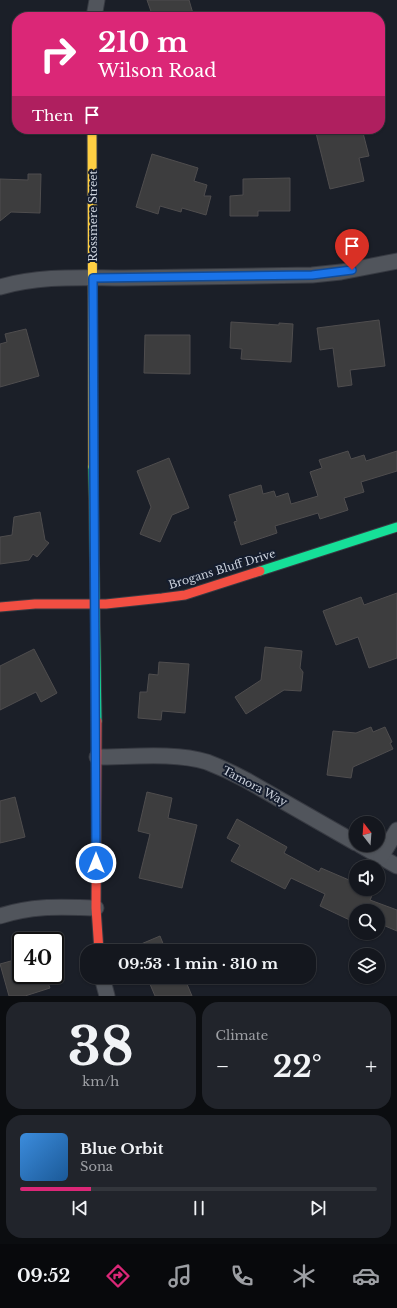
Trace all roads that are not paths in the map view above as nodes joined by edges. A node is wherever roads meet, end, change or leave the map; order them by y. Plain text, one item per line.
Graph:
1 (97, 0) edge
2 (95, 12) edge
3 (92, 134) edge
4 (397, 261) edge
5 (93, 278) junction
6 (0, 287) edge
7 (397, 527) edge
8 (96, 604) junction
9 (0, 607) edge
10 (97, 757) junction
11 (397, 830) edge
12 (349, 839) edge
13 (372, 852) edge
14 (381, 857) junction
15 (397, 866) edge
16 (96, 908) junction
17 (0, 916) edge
18 (99, 944) edge
19 (104, 984) edge
20 (107, 996) edge

1 - 2 street
3 - 5 street, Rossmere Street
4 - 5 street
5 - 6 street
5 - 8 street, Rossmere Street
7 - 8 street, Brogans Bluff Drive
8 - 9 street, Brogans Bluff Drive
8 - 10 street, Rossmere Street
10 - 12 street, Tamora Way
10 - 16 street, Rossmere Street
11 - 14 street
13 - 14 street
14 - 15 street
16 - 17 street
16 - 18 street, Rossmere Street
19 - 20 street

